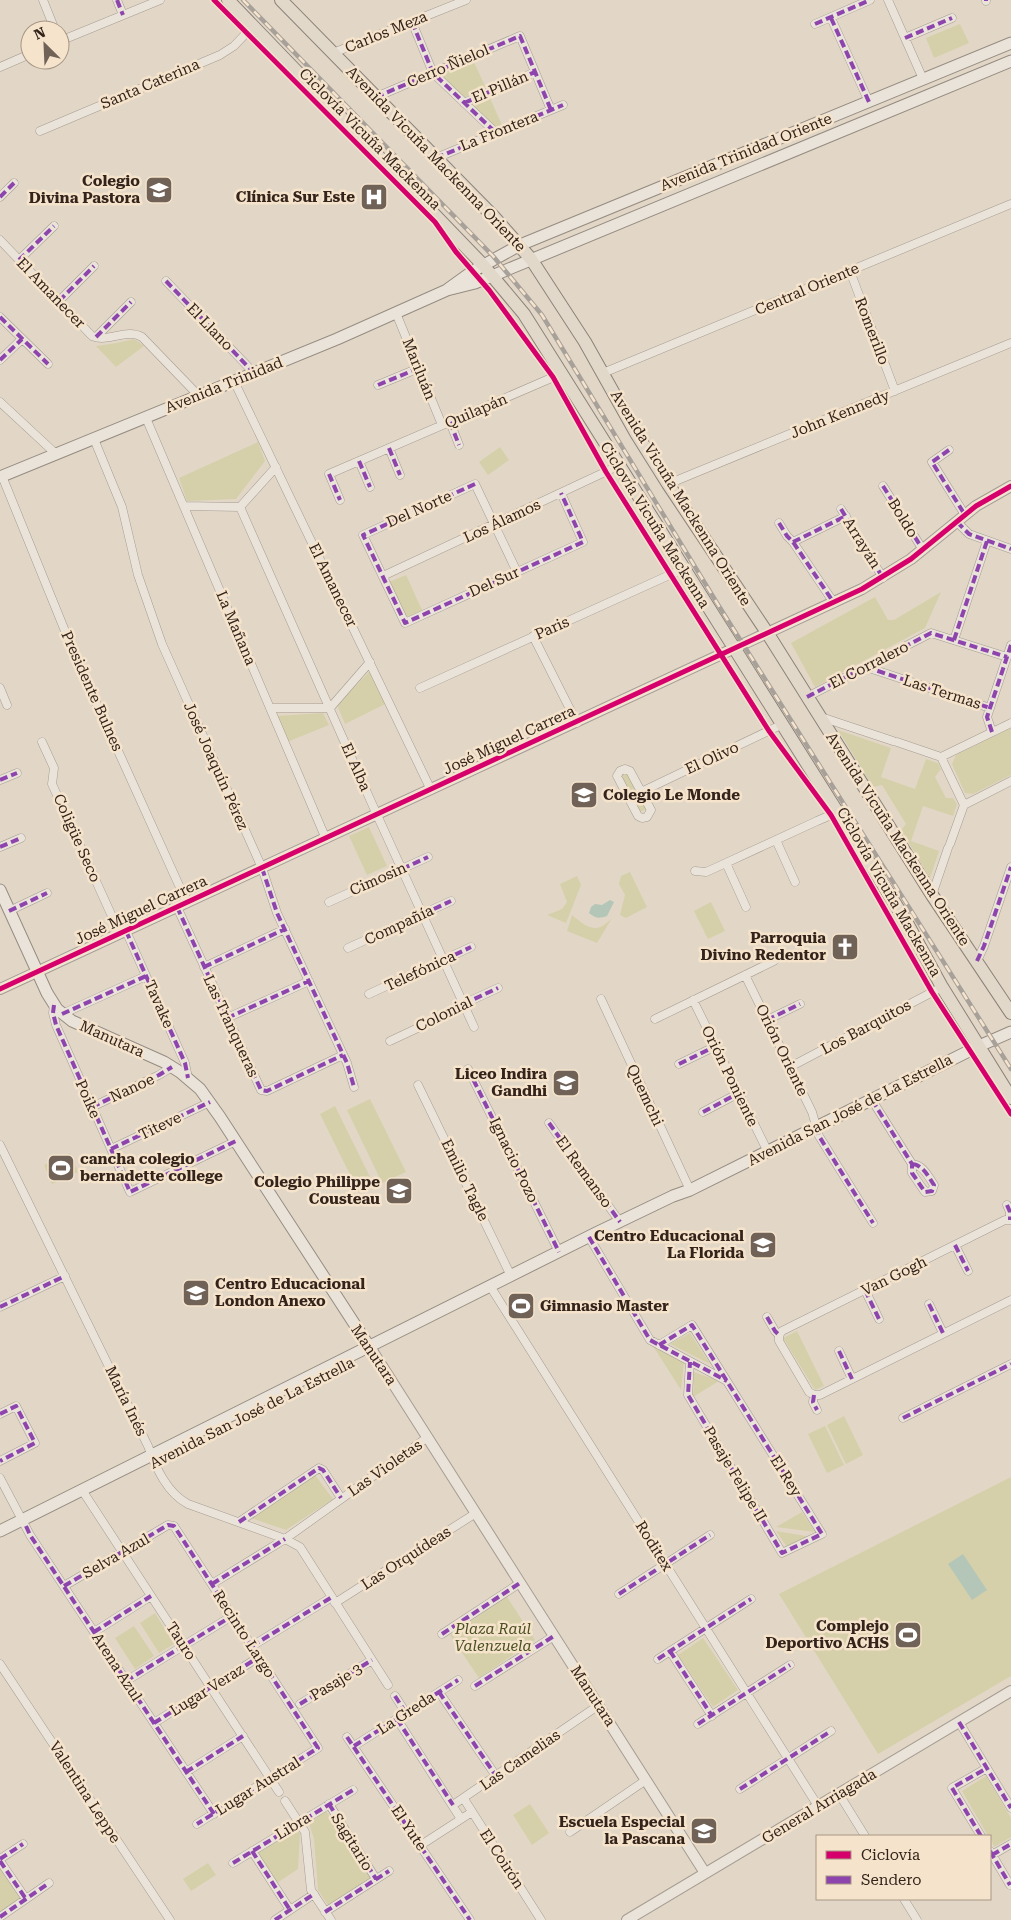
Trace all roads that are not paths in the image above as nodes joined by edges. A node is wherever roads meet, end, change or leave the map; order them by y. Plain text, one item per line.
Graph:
1 (43, 0) edge
2 (117, 0) edge
3 (160, 0) edge
4 (228, 0) edge
5 (281, 0) edge
6 (466, 0) edge
7 (870, 0) edge
8 (888, 0) edge
9 (123, 15) junction
10 (831, 18) junction
11 (952, 18) dead end
12 (51, 20) edge
13 (412, 22) junction
14 (815, 24) dead end
15 (253, 26) junction
16 (70, 38) edge
17 (905, 38) junction
18 (1011, 43) edge
19 (333, 53) junction
20 (20, 58) edge
21 (1011, 61) edge
22 (0, 67) edge
23 (535, 72) junction
24 (433, 73) junction
25 (923, 79) junction
26 (376, 97) junction
27 (869, 102) junction
28 (464, 103) junction
29 (563, 104) dead end
30 (551, 110) junction
31 (40, 132) dead end
32 (495, 132) junction
33 (436, 158) junction
34 (14, 183) dead end
35 (0, 197) edge
36 (1011, 204) edge
37 (54, 226) dead end
38 (0, 240) edge
39 (520, 245) junction
40 (531, 259) junction
41 (19, 260) junction
42 (483, 265) junction
43 (94, 266) dead end
44 (850, 271) junction
45 (493, 275) junction
46 (166, 281) dead end
47 (447, 290) junction
48 (59, 301) junction
49 (132, 302) dead end
50 (396, 312) junction
51 (0, 317) edge
52 (96, 337) junction
53 (22, 339) junction
54 (1011, 343) edge
55 (0, 360) edge
56 (48, 364) dead end
57 (419, 368) junction
58 (254, 373) junction
59 (563, 373) junction
60 (603, 373) junction
61 (234, 381) junction
62 (378, 385) dead end
63 (895, 391) junction
64 (199, 396) junction
65 (0, 402) edge
66 (146, 418) junction
67 (446, 423) junction
68 (94, 439) junction
69 (460, 445) dead end
70 (389, 448) junction
71 (949, 450) dead end
72 (56, 454) junction
73 (359, 461) junction
74 (620, 465) junction
75 (276, 467) junction
76 (400, 475) dead end
77 (1, 477) edge
78 (668, 484) junction
79 (883, 486) dead end
80 (1011, 486) edge
81 (370, 487) dead end
82 (561, 493) junction
83 (340, 500) dead end
84 (184, 506) junction
85 (240, 507) junction
86 (841, 508) dead end
87 (965, 515) junction
88 (846, 516) junction
89 (957, 522) junction
90 (779, 523) dead end
91 (494, 524) junction
92 (987, 540) junction
93 (793, 542) junction
94 (1011, 549) edge
95 (923, 550) junction
96 (685, 568) junction
97 (517, 572) junction
98 (383, 576) junction
99 (883, 578) junction
100 (834, 603) junction
101 (768, 634) junction
102 (533, 636) junction
103 (954, 640) junction
104 (1011, 645) edge
105 (736, 649) junction
106 (1007, 657) junction
107 (370, 662) junction
108 (866, 667) junction
109 (0, 688) edge
110 (420, 688) dead end
111 (807, 697) junction
112 (7, 704) dead end
113 (270, 708) junction
114 (330, 708) junction
115 (990, 708) junction
116 (820, 717) junction
117 (577, 722) junction
118 (1011, 722) edge
119 (783, 724) junction
120 (992, 732) junction
121 (42, 742) dead end
122 (941, 757) junction
123 (17, 772) dead end
124 (0, 780) edge
125 (1011, 781) edge
126 (431, 790) junction
127 (641, 792) junction
128 (964, 805) junction
129 (837, 809) junction
130 (377, 815) junction
131 (21, 838) dead end
132 (326, 838) junction
133 (776, 840) junction
134 (0, 847) edge
135 (428, 857) dead end
136 (726, 863) junction
137 (1011, 867) edge
138 (262, 868) junction
139 (402, 869) junction
140 (695, 871) dead end
141 (795, 882) dead end
142 (0, 890) edge
143 (47, 893) dead end
144 (932, 894) junction
145 (451, 901) dead end
146 (329, 902) dead end
147 (187, 903) junction
148 (746, 907) dead end
149 (177, 908) junction
150 (10, 910) junction
151 (423, 914) junction
152 (285, 930) junction
153 (123, 932) junction
154 (470, 947) dead end
155 (348, 948) dead end
156 (444, 960) junction
157 (774, 961) dead end
158 (977, 961) junction
159 (204, 967) junction
160 (37, 972) junction
161 (745, 975) junction
162 (146, 976) junction
163 (309, 981) junction
164 (942, 987) junction
165 (498, 988) dead end
166 (0, 989) edge
167 (369, 994) dead end
168 (601, 999) dead end
169 (693, 1000) junction
170 (800, 1004) dead end
171 (465, 1006) junction
172 (58, 1009) junction
173 (1011, 1013) edge
174 (227, 1018) junction
175 (655, 1019) dead end
176 (767, 1020) junction
177 (474, 1027) dead end
178 (1011, 1032) edge
179 (390, 1041) dead end
180 (716, 1046) junction
181 (979, 1046) junction
182 (343, 1056) junction
183 (679, 1064) dead end
184 (172, 1067) junction
185 (790, 1067) junction
186 (468, 1069) dead end
187 (188, 1078) junction
188 (418, 1085) dead end
189 (354, 1087) dead end
190 (739, 1094) junction
191 (1011, 1098) edge
192 (872, 1100) junction
193 (210, 1102) junction
194 (92, 1107) junction
195 (703, 1112) dead end
196 (549, 1123) dead end
197 (816, 1127) junction
198 (236, 1141) junction
199 (0, 1145) edge
200 (111, 1149) junction
201 (768, 1152) junction
202 (912, 1164) dead end
203 (690, 1190) junction
204 (1007, 1205) dead end
205 (1010, 1220) edge
206 (620, 1222) junction
207 (873, 1223) dead end
208 (591, 1240) junction
209 (955, 1245) junction
210 (559, 1252) junction
211 (968, 1271) dead end
212 (64, 1276) junction
213 (511, 1276) junction
214 (492, 1289) junction
215 (865, 1290) junction
216 (1011, 1300) edge
217 (929, 1304) dead end
218 (0, 1307) edge
219 (767, 1317) dead end
220 (879, 1319) dead end
221 (943, 1333) junction
222 (779, 1335) junction
223 (659, 1345) junction
224 (371, 1350) junction
225 (839, 1351) dead end
226 (690, 1362) junction
227 (1011, 1364) edge
228 (852, 1379) junction
229 (727, 1381) junction
230 (814, 1395) junction
231 (817, 1410) dead end
232 (0, 1414) edge
233 (903, 1418) dead end
234 (428, 1437) junction
235 (153, 1458) junction
236 (0, 1460) edge
237 (0, 1478) edge
238 (84, 1493) junction
239 (341, 1498) junction
240 (476, 1513) junction
241 (239, 1522) junction
242 (24, 1523) junction
243 (168, 1525) joint
244 (0, 1531) edge
245 (710, 1535) dead end
246 (284, 1538) junction
247 (0, 1540) edge
248 (123, 1552) junction
249 (782, 1553) joint
250 (665, 1564) junction
251 (520, 1583) junction
252 (212, 1584) junction
253 (64, 1586) junction
254 (619, 1594) dead end
255 (151, 1596) junction
256 (751, 1599) dead end
257 (334, 1600) junction
258 (232, 1616) junction
259 (706, 1628) junction
260 (94, 1632) junction
261 (442, 1634) dead end
262 (554, 1636) junction
263 (184, 1646) junction
264 (252, 1646) junction
265 (670, 1651) junction
266 (259, 1657) junction
267 (658, 1659) dead end
268 (372, 1660) junction
269 (0, 1664) edge
270 (790, 1665) dead end
271 (458, 1680) dead end
272 (126, 1681) junction
273 (388, 1685) dead end
274 (475, 1686) dead end
275 (211, 1687) junction
276 (1011, 1691) edge
277 (439, 1692) junction
278 (746, 1693) junction
279 (395, 1696) dead end
280 (300, 1704) dead end
281 (599, 1705) junction
282 (406, 1713) junction
283 (712, 1716) junction
284 (396, 1719) junction
285 (959, 1722) junction
286 (154, 1723) junction
287 (698, 1724) dead end
288 (831, 1731) dead end
289 (243, 1736) junction
290 (347, 1737) dead end
291 (354, 1746) junction
292 (318, 1748) joint
293 (788, 1759) junction
294 (987, 1768) junction
295 (186, 1772) junction
296 (496, 1776) junction
297 (270, 1778) junction
298 (646, 1780) junction
299 (740, 1789) dead end
300 (353, 1790) dead end
301 (279, 1792) dead end
302 (839, 1794) junction
303 (464, 1798) junction
304 (285, 1801) dead end
305 (329, 1804) junction
306 (453, 1805) junction
307 (818, 1806) junction
308 (1011, 1808) edge
309 (472, 1812) junction
310 (214, 1814) junction
311 (461, 1819) junction
312 (299, 1822) junction
313 (197, 1824) dead end
314 (570, 1832) dead end
315 (864, 1835) edge
316 (980, 1835) edge
317 (23, 1844) dead end
318 (1011, 1844) edge
319 (421, 1845) junction
320 (252, 1851) junction
321 (991, 1853) edge
322 (0, 1860) edge
323 (233, 1863) dead end
324 (389, 1871) dead end
325 (706, 1873) junction
326 (376, 1879) junction
327 (49, 1883) dead end
328 (1010, 1885) edge
329 (314, 1894) junction
330 (26, 1899) junction
331 (905, 1900) edge
332 (290, 1910) junction
333 (325, 1912) junction
334 (0, 1917) edge
335 (170, 1920) edge
336 (275, 1920) edge
337 (331, 1920) edge
338 (470, 1920) edge
339 (541, 1920) edge
340 (627, 1920) edge
341 (917, 1920) edge

1 - 12 street
2 - 9 street
3 - 9 street
4 - 15 main road
5 - 19 main road, Avenida Vicuña Mackenna Oriente
6 - 13 street, Carlos Meza
7 - 10 street
8 - 17 street
9 - 16 street
10 - 14 street
10 - 27 street
11 - 17 street
13 - 19 street, Carlos Meza
13 - 24 street
15 - 31 street, Santa Caterina
15 - 42 main road
17 - 25 street
18 - 25 main road, Avenida Trinidad Oriente
19 - 26 main road, Avenida Vicuña Mackenna Oriente
20 - 22 street
21 - 40 main road, Avenida Trinidad Oriente
23 - 24 street, Cerro Ñielol
23 - 28 street, El Pillán
23 - 30 street
24 - 26 street, Cerro Ñielol
24 - 28 street
25 - 27 main road, Avenida Trinidad Oriente
26 - 33 main road, Avenida Vicuña Mackenna Oriente
27 - 39 main road, Avenida Trinidad Oriente
28 - 32 street
29 - 30 street, La Frontera
30 - 32 street, La Frontera
32 - 33 street, La Frontera
33 - 39 main road, Avenida Vicuña Mackenna Oriente
34 - 35 street
36 - 44 street, Central Oriente
37 - 41 street
38 - 41 street, El Amanecer
39 - 40 main road, Avenida Vicuña Mackenna Oriente
39 - 42 main road, Avenida Trinidad Oriente
40 - 45 main road, Avenida Trinidad Oriente
40 - 60 main road, Avenida Vicuña Mackenna Oriente
41 - 48 street, El Amanecer
42 - 45 main road
42 - 47 main road, Avenida Trinidad
43 - 48 street
44 - 60 street, Central Oriente
44 - 63 street, Romerillo
45 - 47 main road, Avenida Trinidad
45 - 59 main road
46 - 58 street, El Llano
47 - 50 main road, Avenida Trinidad
48 - 52 street, El Amanecer
49 - 52 street
50 - 57 street, Mariluán
50 - 58 main road, Avenida Trinidad
51 - 53 street
52 - 64 street, El Amanecer
53 - 55 street
53 - 56 street
54 - 63 street, John Kennedy
57 - 62 street
57 - 67 street, Mariluán
58 - 61 main road, Avenida Trinidad
59 - 67 street, Quilapán
59 - 74 main road
60 - 78 main road, Avenida Vicuña Mackenna Oriente
61 - 64 main road, Avenida Trinidad
61 - 75 street, El Amanecer
63 - 78 street, John Kennedy
64 - 66 main road, Avenida Trinidad
65 - 72 street
66 - 68 main road, Avenida Trinidad
66 - 84 street, La Mañana
67 - 69 street, Mariluán
67 - 70 street, Quilapán
68 - 72 main road, Avenida Trinidad
68 - 138 street, José Joaquín Pérez
70 - 73 street, Quilapán
70 - 76 street
71 - 87 street
72 - 77 main road, Avenida Trinidad
73 - 81 street
73 - 83 street, Quilapán
74 - 82 street, Los Álamos
74 - 96 main road
75 - 85 street
75 - 107 street, El Amanecer
77 - 147 street, Presidente Bulnes
78 - 101 main road, Avenida Vicuña Mackenna Oriente
79 - 95 street, Boldo
80 - 87 street, José Miguel Carrera
82 - 91 street, Los Álamos
82 - 97 street, Del Sur
84 - 85 street
84 - 113 street, La Mañana
85 - 114 street, El Alba
86 - 88 street, Arrayán
87 - 89 street, José Miguel Carrera
88 - 93 street
88 - 99 street, Arrayán
89 - 92 street
89 - 95 street, José Miguel Carrera
90 - 93 street
91 - 97 street
91 - 98 street, Los Álamos
91 - 98 street, Del Norte
92 - 94 street
92 - 103 street
93 - 100 street
95 - 99 street, José Miguel Carrera
96 - 102 street, Paris
96 - 105 main road
97 - 98 street, Del Sur
99 - 100 street, José Miguel Carrera
100 - 101 street, José Miguel Carrera
101 - 105 street, José Miguel Carrera
101 - 111 main road, Avenida Vicuña Mackenna Oriente
102 - 110 street, Paris
102 - 117 street
103 - 106 street
103 - 108 street, El Corralero
104 - 106 street
105 - 117 street, José Miguel Carrera
105 - 119 main road
106 - 115 street
107 - 114 street
107 - 126 street, El Amanecer
108 - 111 street, El Corralero
108 - 115 street, Las Termas
109 - 112 street
111 - 116 main road, Avenida Vicuña Mackenna Oriente
113 - 114 street
113 - 132 street, La Mañana
114 - 130 street, El Alba
115 - 120 street
116 - 122 street
116 - 144 main road, Avenida Vicuña Mackenna Oriente
117 - 126 street, José Miguel Carrera
118 - 120 street
119 - 127 street, El Olivo
119 - 129 main road
120 - 122 street
121 - 153 street, Coligüe Seco
122 - 128 street
123 - 124 street
125 - 128 street
126 - 130 street, José Miguel Carrera
127 - 127 street
128 - 144 street
129 - 133 street
129 - 164 main road
130 - 132 street, José Miguel Carrera
130 - 139 street, El Alba
131 - 134 street
132 - 138 street, José Miguel Carrera
133 - 136 street
133 - 141 street
135 - 139 street, Cimosin
136 - 140 street
136 - 148 street
137 - 158 street
138 - 147 street, José Miguel Carrera
138 - 152 street, José Joaquín Pérez
139 - 146 street, Cimosin
139 - 151 street, El Alba
142 - 150 main road
143 - 150 street
144 - 158 main road, Avenida Vicuña Mackenna Oriente
145 - 151 street, Compañía
147 - 149 street, José Miguel Carrera
149 - 153 street, José Miguel Carrera
149 - 159 street, Las Tranqueras
150 - 160 main road
151 - 155 street, Compañía
151 - 156 street, El Alba
152 - 159 street
152 - 163 street, José Joaquín Pérez
153 - 160 street, José Miguel Carrera
153 - 162 street, Tavake
154 - 156 street, Telefónica
156 - 167 street, Telefónica
156 - 171 street, El Alba
157 - 161 street
158 - 173 main road, Avenida Vicuña Mackenna Oriente
159 - 174 street, Las Tranqueras
160 - 166 street, José Miguel Carrera
160 - 172 main road
161 - 169 street
161 - 176 street, Orión Oriente
162 - 172 street
162 - 187 street, Tavake
163 - 174 street
163 - 182 street, José Joaquín Pérez
164 - 181 main road
164 - 185 street, Los Barquitos
165 - 171 street, Colonial
168 - 203 street, Quemchi
169 - 175 street
169 - 180 street, Orión Poniente
170 - 176 street
171 - 177 street, El Alba
171 - 179 street, Colonial
172 - 184 main road, Manutara
172 - 194 street, Poike
174 - 182 street, Las Tranqueras
176 - 185 street, Orión Oriente
178 - 181 main road, Avenida San José de La Estrella
180 - 183 street
180 - 190 street, Orión Poniente
181 - 191 main road
181 - 192 main road, Avenida San José de La Estrella
182 - 189 street, José Joaquín Pérez
184 - 187 main road, Manutara
184 - 194 street, Nanoe
185 - 197 street, Orión Oriente
186 - 210 street, Ignacio Pozo
187 - 193 main road, Manutara
188 - 213 street, Emilio Tagle
190 - 195 street
190 - 201 street, Orión Poniente
192 - 197 main road, Avenida San José de La Estrella
192 - 202 street
193 - 198 main road, Manutara
193 - 200 street, Titeve
194 - 200 street, Poike
196 - 206 street, El Remanso
197 - 201 main road, Avenida San José de La Estrella
197 - 207 street, Orión Oriente
198 - 200 street, Poike
198 - 224 main road, Manutara
199 - 212 street, María Inés
201 - 203 main road, Avenida San José de La Estrella
203 - 206 main road, Avenida San José de La Estrella
203 - 208 main road, Avenida San José de La Estrella
204 - 205 street, Van Gogh
205 - 209 street, Van Gogh
206 - 208 main road, Avenida San José de La Estrella
208 - 210 main road, Avenida San José de La Estrella
208 - 214 main road, Avenida San José de La Estrella
208 - 223 street
209 - 211 street
209 - 215 street, Van Gogh
210 - 213 main road, Avenida San José de La Estrella
212 - 218 street
212 - 235 street, María Inés
213 - 214 main road, Avenida San José de La Estrella
214 - 224 main road, Avenida San José de La Estrella
214 - 250 street, Roditex
215 - 220 street
215 - 222 street, Van Gogh
216 - 221 street
217 - 221 street
219 - 222 street
221 - 228 street
222 - 230 street
223 - 226 street
223 - 229 street, El Rey
224 - 234 street, Manutara
224 - 235 main road, Avenida San José de La Estrella
225 - 228 street
226 - 229 street
226 - 249 street, Pasaje Felipe II
227 - 233 street
228 - 230 street
229 - 249 street, El Rey
230 - 231 street
232 - 236 street
234 - 239 street, Las Violetas
234 - 240 street, Manutara
235 - 238 main road, Avenida San José de La Estrella
235 - 241 street, María Inés
237 - 242 street, Arena Azul
238 - 242 main road, Avenida San José de La Estrella
238 - 248 street, Tauro
239 - 241 street, Las Violetas
239 - 246 street, Las Violetas
240 - 251 street, Manutara
240 - 257 street, Las Orquídeas
241 - 246 street, María Inés
242 - 244 main road, Avenida San José de La Estrella
242 - 247 main road, Avenida San José de La Estrella
242 - 253 street, Arena Azul
243 - 248 street, Selva Azul
243 - 252 street, Recinto Largo
245 - 250 street
246 - 252 street, Las Violetas
246 - 257 street, María Inés
248 - 253 street, Selva Azul
248 - 255 street, Tauro
250 - 254 street
250 - 259 street, Roditex
251 - 261 street
251 - 262 street, Manutara
252 - 258 street, Recinto Largo
253 - 260 street, Arena Azul
255 - 260 street
255 - 263 street, Tauro
256 - 259 street
257 - 264 street, Las Orquídeas
257 - 268 street, María Inés
258 - 263 street
258 - 264 street, Recinto Largo
259 - 265 street
259 - 278 street, Roditex
260 - 272 street, Arena Azul
262 - 274 street
262 - 281 street, Manutara
263 - 272 street
263 - 275 street, Tauro
264 - 266 street, Recinto Largo
265 - 267 street
265 - 283 street
266 - 275 street, Lugar Veraz
266 - 292 street, Recinto Largo
268 - 273 street, María Inés
268 - 280 street, Pasaje 3
269 - 335 street, Valentina Leppe
270 - 278 street
271 - 277 street, La Greda
272 - 286 street, Arena Azul
275 - 286 street, Lugar Veraz
275 - 289 street, Tauro
276 - 285 street, General Arriagada
277 - 282 street, La Greda
277 - 296 street
278 - 283 street
278 - 293 street, Roditex
279 - 282 street
281 - 296 street, Las Camelias
281 - 298 street, Manutara
282 - 284 street, La Greda
283 - 287 street
284 - 291 street, La Greda
284 - 306 street
285 - 294 street
285 - 302 street, General Arriagada
286 - 295 street, Arena Azul
288 - 293 street
289 - 295 street
289 - 297 street, Tauro
290 - 291 street, El Yute
291 - 319 street, El Yute
292 - 297 street, Lugar Austral
293 - 299 street
293 - 307 street, Roditex
294 - 308 street
294 - 316 street
295 - 310 street, Arena Azul
296 - 303 street, Las Camelias
297 - 301 street, Tauro
297 - 310 street, Lugar Austral
298 - 314 street
298 - 325 street, Manutara
300 - 305 street, Libra
302 - 307 street, General Arriagada
302 - 315 street
303 - 306 street, Las Camelias
303 - 309 street, El Coirón
304 - 312 street
305 - 312 street, Libra
305 - 326 street, Sagitario
306 - 311 street
307 - 325 street, General Arriagada
309 - 311 street
309 - 339 street, El Coirón
310 - 313 street, Lugar Austral
311 - 319 street
312 - 320 street, Libra
312 - 329 street
317 - 322 street
318 - 321 street
319 - 338 street, El Yute
320 - 323 street, Libra
320 - 332 street
321 - 328 street
322 - 330 street
324 - 326 street
325 - 340 street, General Arriagada
326 - 333 street
327 - 330 street
329 - 332 street
329 - 333 street
330 - 334 street
331 - 341 street
332 - 336 street
333 - 337 street

